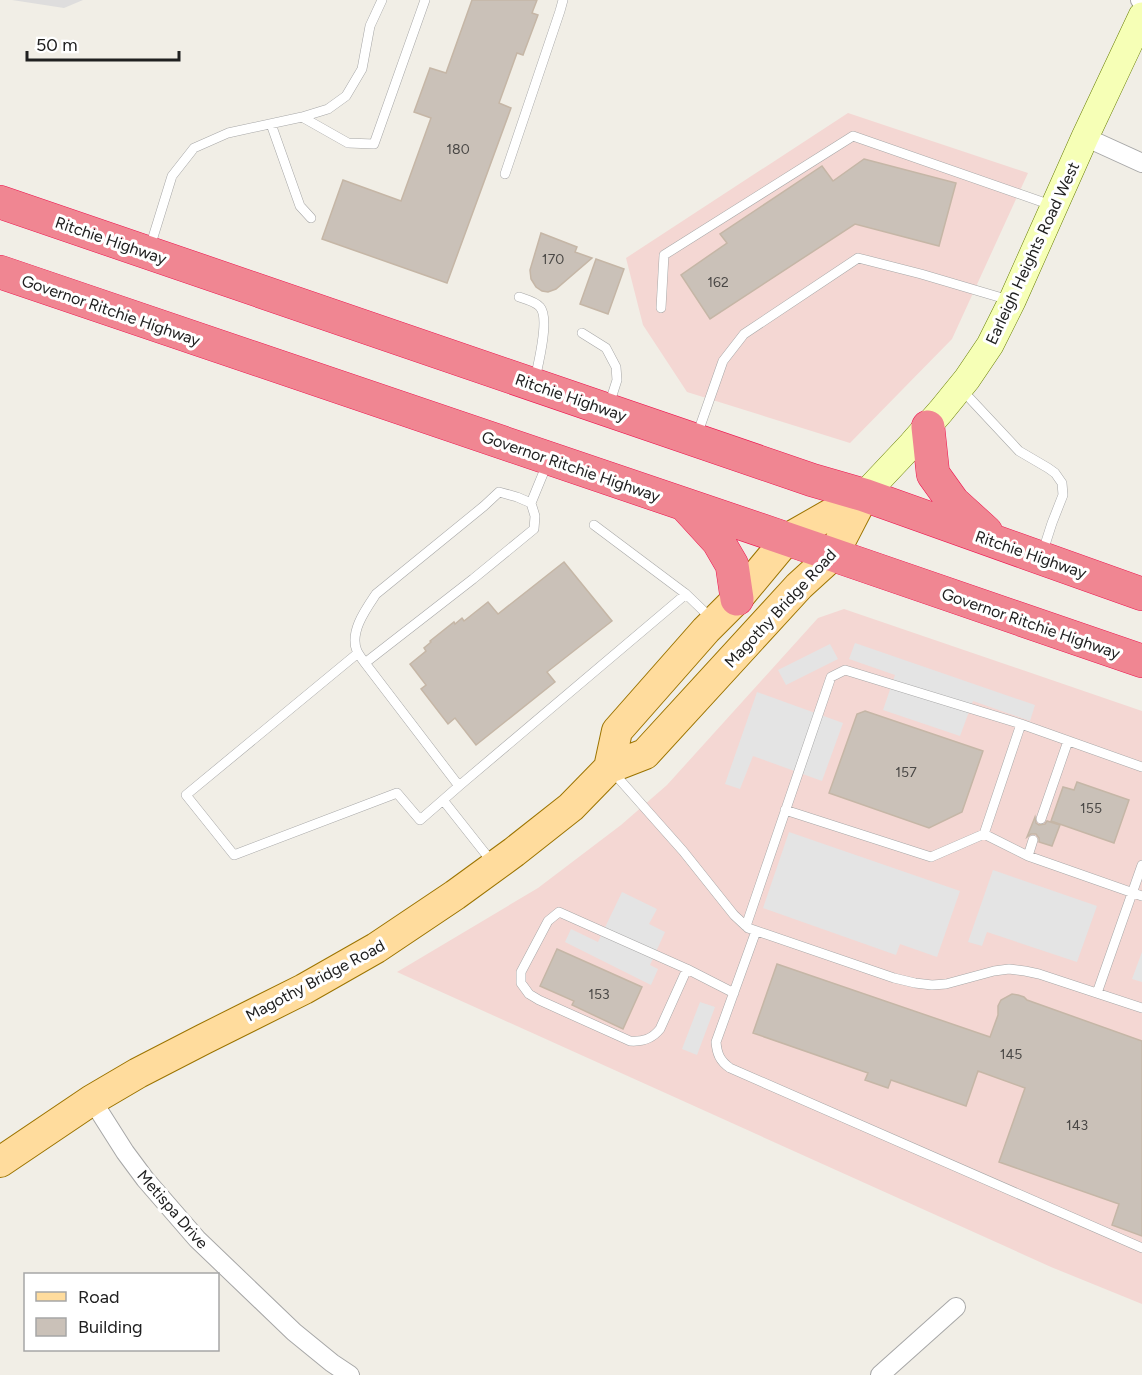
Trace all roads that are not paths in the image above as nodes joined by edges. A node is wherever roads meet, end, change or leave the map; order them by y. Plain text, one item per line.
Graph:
1 (382, 0) edge
2 (425, 0) edge
3 (563, 0) edge
4 (1142, 16) edge
5 (302, 117) junction
6 (272, 124) junction
7 (1085, 137) junction
8 (1142, 163) edge
9 (505, 174) dead end
10 (0, 202) edge
11 (1054, 206) junction
12 (311, 218) dead end
13 (148, 252) junction
14 (0, 272) edge
15 (519, 297) dead end
16 (1012, 301) junction
17 (661, 308) dead end
18 (582, 333) dead end
19 (534, 384) junction
20 (960, 388) junction
21 (607, 410) junction
22 (928, 427) junction
23 (695, 440) junction
24 (549, 459) junction
25 (864, 495) junction
26 (531, 503) junction
27 (685, 504) junction
28 (594, 525) dead end
29 (787, 539) junction
30 (999, 543) junction
31 (833, 555) junction
32 (1041, 558) junction
33 (686, 594) junction
34 (1142, 594) edge
35 (726, 611) junction
36 (358, 653) junction
37 (1142, 661) edge
38 (365, 663) junction
39 (1021, 724) junction
40 (1068, 741) junction
41 (1142, 767) edge
42 (609, 768) junction
43 (459, 786) junction
44 (443, 801) junction
45 (785, 810) junction
46 (1041, 819) dead end
47 (984, 834) junction
48 (1034, 840) dead end
49 (1028, 856) junction
50 (1142, 865) edge
51 (495, 866) junction
52 (1137, 894) edge
53 (746, 926) junction
54 (756, 931) junction
55 (687, 969) junction
56 (734, 993) junction
57 (1097, 993) junction
58 (1142, 1008) edge
59 (92, 1100) junction
60 (0, 1162) edge
61 (1142, 1248) edge
62 (956, 1307) dead end
63 (350, 1375) edge
64 (880, 1375) edge

1 - 5 lane
2 - 5 lane
3 - 9 lane
4 - 7 street, Earleigh Heights Road West
5 - 6 lane
6 - 12 lane
6 - 13 lane
7 - 8 street
7 - 11 street, Earleigh Heights Road West
10 - 13 highway, Ritchie Highway
11 - 16 street, Earleigh Heights Road West
11 - 17 lane
13 - 19 highway, Ritchie Highway
14 - 24 highway, Governor Ritchie Highway
15 - 19 lane
16 - 20 street, Earleigh Heights Road West
16 - 23 lane
18 - 21 lane
19 - 21 highway, Ritchie Highway
20 - 22 street, Earleigh Heights Road West
20 - 32 lane
21 - 23 highway, Ritchie Highway
22 - 25 street, Earleigh Heights Road West
22 - 30 highway
23 - 25 highway, Ritchie Highway
24 - 26 lane
24 - 27 highway, Governor Ritchie Highway
25 - 29 main road, Magothy Bridge Road
25 - 30 highway, Ritchie Highway
25 - 31 main road, Magothy Bridge Road
26 - 36 lane
26 - 38 lane
27 - 29 highway, Governor Ritchie Highway
27 - 35 highway
28 - 33 lane
29 - 31 highway, Governor Ritchie Highway
29 - 35 main road, Magothy Bridge Road
30 - 32 highway, Ritchie Highway
31 - 37 highway, Governor Ritchie Highway
31 - 42 main road, Magothy Bridge Road
32 - 34 highway, Ritchie Highway
33 - 35 lane
33 - 43 lane
35 - 42 main road, Magothy Bridge Road
36 - 38 lane
36 - 44 lane
38 - 43 lane
39 - 40 lane
39 - 45 lane
39 - 47 lane
40 - 41 lane
40 - 46 lane
42 - 51 main road, Magothy Bridge Road
42 - 53 lane
43 - 44 lane
44 - 51 lane
45 - 47 lane
45 - 53 lane
47 - 49 lane
48 - 49 lane
49 - 52 lane
50 - 52 lane
51 - 59 main road, Magothy Bridge Road
52 - 57 lane
53 - 54 lane
54 - 56 lane
54 - 57 lane
55 - 55 lane
55 - 56 lane
56 - 61 lane
57 - 58 lane
59 - 60 main road, Magothy Bridge Road
59 - 63 street, Metispa Drive
62 - 64 street

